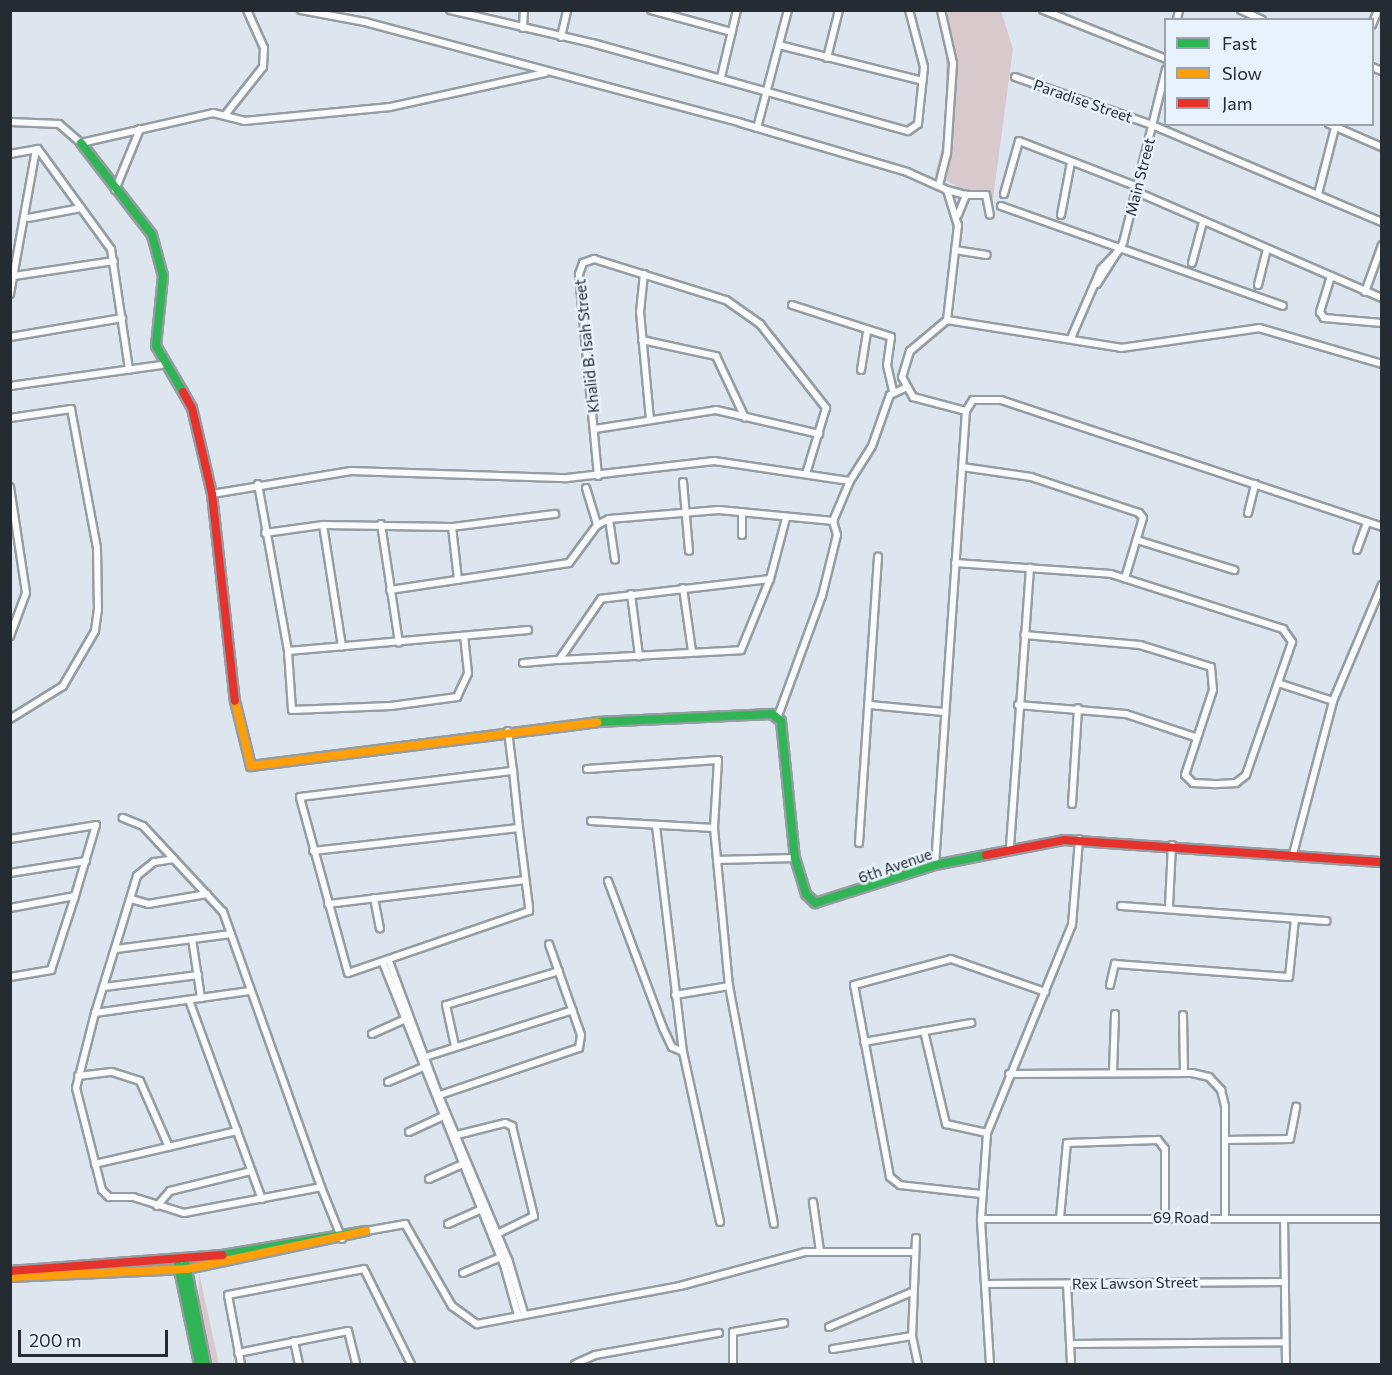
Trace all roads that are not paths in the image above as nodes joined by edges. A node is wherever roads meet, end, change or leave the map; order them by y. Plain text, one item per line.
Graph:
1 (248, 10) edge
2 (301, 10) edge
3 (450, 10) edge
4 (524, 10) edge
5 (567, 10) edge
6 (651, 10) edge
7 (737, 10) edge
8 (788, 10) edge
9 (839, 10) edge
10 (909, 10) edge
11 (941, 10) edge
12 (1043, 10) edge
13 (1241, 10) edge
14 (474, 14) edge
15 (1258, 18) edge
16 (523, 28) junction
17 (732, 32) junction
18 (561, 37) junction
19 (779, 45) junction
20 (827, 58) junction
21 (1164, 58) edge
22 (549, 72) junction
23 (721, 77) junction
24 (1015, 77) dead end
25 (1164, 77) edge
26 (922, 81) junction
27 (767, 90) junction
28 (225, 115) junction
29 (10, 122) edge
30 (1152, 125) junction
31 (1333, 126) edge
32 (1335, 126) edge
33 (757, 128) junction
34 (140, 129) junction
35 (81, 142) junction
36 (1382, 147) edge
37 (36, 149) junction
38 (10, 154) edge
39 (1071, 162) junction
40 (939, 185) junction
41 (947, 190) junction
42 (1137, 190) junction
43 (115, 191) junction
44 (1004, 194) dead end
45 (1318, 194) junction
46 (966, 195) junction
47 (1001, 206) dead end
48 (81, 208) junction
49 (958, 215) junction
50 (990, 215) dead end
51 (1061, 215) dead end
52 (28, 218) junction
53 (1203, 222) junction
54 (1382, 222) edge
55 (1382, 245) edge
56 (1121, 249) junction
57 (1267, 249) junction
58 (955, 250) junction
59 (987, 255) dead end
60 (114, 261) junction
61 (1192, 263) dead end
62 (14, 266) edge
63 (644, 274) junction
64 (14, 276) junction
65 (1331, 276) junction
66 (1258, 285) dead end
67 (1365, 292) junction
68 (10, 294) edge
69 (1382, 298) edge
70 (792, 305) dead end
71 (1283, 306) dead end
72 (122, 318) junction
73 (947, 320) junction
74 (1382, 323) edge
75 (867, 333) junction
76 (10, 337) edge
77 (1071, 338) junction
78 (642, 340) junction
79 (1382, 364) edge
80 (162, 365) junction
81 (129, 370) junction
82 (861, 370) dead end
83 (10, 386) edge
84 (904, 388) junction
85 (893, 392) junction
86 (966, 411) junction
87 (10, 418) edge
88 (745, 418) junction
89 (650, 419) junction
90 (595, 429) junction
91 (819, 434) junction
92 (962, 467) junction
93 (806, 474) junction
94 (598, 476) junction
95 (850, 481) junction
96 (683, 482) dead end
97 (258, 484) junction
98 (1255, 484) junction
99 (10, 487) edge
100 (586, 488) dead end
101 (212, 494) junction
102 (686, 511) junction
103 (742, 512) junction
104 (1248, 513) dead end
105 (555, 514) dead end
106 (13, 516) edge
107 (786, 518) junction
108 (609, 519) junction
109 (833, 521) junction
110 (1367, 522) junction
111 (381, 524) junction
112 (323, 525) junction
113 (597, 525) junction
114 (452, 527) junction
115 (1382, 527) edge
116 (265, 532) junction
117 (742, 535) dead end
118 (1137, 540) junction
119 (1357, 550) dead end
120 (689, 551) dead end
121 (878, 557) dead end
122 (615, 560) dead end
123 (955, 563) junction
124 (1030, 568) junction
125 (1234, 570) dead end
126 (1125, 578) junction
127 (770, 579) junction
128 (458, 580) junction
129 (1382, 585) edge
130 (683, 588) junction
131 (390, 590) junction
132 (631, 594) junction
133 (528, 630) dead end
134 (1024, 634) junction
135 (10, 636) edge
136 (464, 637) junction
137 (399, 643) junction
138 (342, 647) junction
139 (288, 651) junction
140 (692, 651) junction
141 (639, 656) junction
142 (560, 660) junction
143 (523, 663) dead end
144 (1278, 684) junction
145 (1333, 701) junction
146 (870, 705) junction
147 (1018, 705) junction
148 (1078, 708) junction
149 (944, 712) junction
150 (778, 716) junction
151 (10, 719) edge
152 (508, 731) junction
153 (1196, 737) junction
154 (587, 769) dead end
155 (513, 771) junction
156 (1072, 804) dead end
157 (123, 818) dead end
158 (591, 821) dead end
159 (656, 826) junction
160 (519, 828) junction
161 (714, 828) junction
162 (10, 839) edge
163 (1079, 839) junction
164 (858, 843) dead end
165 (1172, 845) junction
166 (1010, 847) junction
167 (313, 851) junction
168 (1293, 854) junction
169 (795, 858) junction
170 (174, 859) junction
171 (717, 860) junction
172 (86, 861) junction
173 (1382, 862) edge
174 (935, 866) junction
175 (10, 873) edge
176 (525, 880) junction
177 (608, 881) dead end
178 (207, 894) junction
179 (75, 896) junction
180 (374, 898) junction
181 (131, 899) junction
182 (328, 904) junction
183 (1121, 906) dead end
184 (1169, 906) junction
185 (10, 908) edge
186 (1295, 919) junction
187 (1326, 921) dead end
188 (380, 928) dead end
189 (231, 934) junction
190 (192, 939) junction
191 (549, 944) dead end
192 (116, 949) junction
193 (386, 962) junction
194 (559, 970) junction
195 (198, 975) junction
196 (10, 977) edge
197 (1110, 985) dead end
198 (729, 986) junction
199 (104, 987) junction
200 (249, 991) junction
201 (1045, 992) junction
202 (675, 995) junction
203 (201, 998) junction
204 (189, 1000) junction
205 (573, 1010) junction
206 (95, 1013) junction
207 (1115, 1014) dead end
208 (1183, 1015) dead end
209 (404, 1020) junction
210 (971, 1023) dead end
211 (924, 1031) junction
212 (372, 1034) dead end
213 (864, 1042) junction
214 (455, 1046) junction
215 (683, 1052) junction
216 (421, 1058) junction
217 (421, 1068) junction
218 (1113, 1072) junction
219 (1184, 1073) junction
220 (1009, 1074) junction
221 (78, 1077) junction
222 (388, 1082) dead end
223 (436, 1097) junction
224 (1296, 1107) dead end
225 (441, 1117) junction
226 (237, 1131) junction
227 (409, 1132) dead end
228 (987, 1133) junction
229 (452, 1136) junction
230 (1226, 1140) junction
231 (169, 1147) junction
232 (95, 1164) junction
233 (463, 1164) junction
234 (251, 1171) junction
235 (429, 1179) dead end
236 (321, 1187) junction
237 (981, 1194) junction
238 (262, 1199) junction
239 (813, 1202) dead end
240 (157, 1206) junction
241 (479, 1210) junction
242 (1060, 1218) junction
243 (1165, 1218) junction
244 (1225, 1218) junction
245 (981, 1219) junction
246 (1284, 1219) junction
247 (1382, 1219) edge
248 (720, 1222) dead end
249 (447, 1224) dead end
250 (774, 1224) dead end
251 (366, 1231) joint
252 (495, 1235) junction
253 (341, 1236) junction
254 (916, 1238) dead end
255 (820, 1251) junction
256 (915, 1252) junction
257 (501, 1257) junction
258 (182, 1265) junction
259 (10, 1271) edge
260 (463, 1273) dead end
261 (10, 1277) edge
262 (1285, 1282) junction
263 (985, 1284) junction
264 (1067, 1284) junction
265 (912, 1292) junction
266 (521, 1314) junction
267 (784, 1323) dead end
268 (829, 1327) dead end
269 (719, 1333) dead end
270 (912, 1336) junction
271 (294, 1341) junction
272 (1285, 1342) junction
273 (1071, 1344) junction
274 (833, 1349) dead end
275 (238, 1353) junction
276 (199, 1365) edge
277 (206, 1365) edge
278 (241, 1365) edge
279 (299, 1365) edge
280 (356, 1365) edge
281 (411, 1365) edge
282 (574, 1365) edge
283 (733, 1365) edge
284 (918, 1365) edge
285 (990, 1365) edge
286 (1071, 1365) edge
287 (1286, 1365) edge

1 - 28 street
2 - 22 street
3 - 14 street
4 - 16 street
5 - 18 street
6 - 17 street
7 - 17 street
8 - 19 street
9 - 20 street
10 - 26 street
11 - 40 street
12 - 21 street
13 - 15 street
14 - 16 street
16 - 18 street
17 - 23 street
18 - 23 street
19 - 20 street
19 - 27 street
20 - 26 street
22 - 28 street
22 - 33 street
23 - 27 street
24 - 30 street, Paradise Street
25 - 30 street, Main Street
26 - 27 street
27 - 33 street
28 - 34 street
29 - 35 street
30 - 42 street, Main Street
30 - 45 street, Paradise Street
31 - 45 street
32 - 36 street
33 - 40 street
34 - 35 street
34 - 43 street
35 - 43 street
37 - 38 street
37 - 48 street
37 - 52 street
39 - 42 street
39 - 44 street
39 - 51 street
40 - 41 street
41 - 46 street
41 - 49 street
42 - 53 street
42 - 56 street, Main Street
43 - 80 street
45 - 54 street, Paradise Street
46 - 49 street
46 - 50 street
47 - 56 street
48 - 52 street
48 - 60 street
49 - 58 street
52 - 62 street
53 - 57 street
53 - 61 street
55 - 67 street
56 - 71 street
56 - 77 street, Main Street
57 - 65 street
57 - 66 street
58 - 59 street
58 - 73 street
60 - 64 street
60 - 72 street
62 - 64 street
63 - 78 street
63 - 90 street, Khalid B. Isah Street
63 - 91 street, Khalid B. Isah Street
64 - 68 street
65 - 67 street
65 - 74 street
67 - 69 street
70 - 75 street
72 - 76 street
72 - 81 street
73 - 77 street
73 - 84 street
75 - 82 street
75 - 85 street
77 - 79 street
78 - 88 street
78 - 89 street
80 - 81 street
80 - 101 street
81 - 83 street
84 - 85 street
84 - 86 street
85 - 95 street
86 - 92 street
86 - 98 street
87 - 151 street
88 - 89 street
88 - 91 street
89 - 90 street
90 - 94 street, Khalid B. Isah Street
91 - 93 street, Khalid B. Isah Street
92 - 118 street
92 - 123 street
93 - 94 street
93 - 95 street
94 - 97 street
95 - 109 street
96 - 102 street
97 - 101 street
97 - 116 street
98 - 104 street
98 - 110 street
99 - 106 street
100 - 113 street
101 - 152 street
102 - 103 street
102 - 108 street
102 - 120 street
103 - 107 street
103 - 117 street
105 - 114 street
106 - 135 street
107 - 109 street
107 - 127 street
108 - 113 street
108 - 122 street
109 - 150 street, 6th Avenue
110 - 115 street
110 - 119 street
111 - 112 street
111 - 114 street
111 - 131 street
112 - 116 street
112 - 138 street
113 - 128 street
114 - 128 street
116 - 139 street
118 - 125 street
118 - 126 street
121 - 146 street
123 - 124 street
123 - 149 street
124 - 126 street
124 - 134 street
126 - 144 street
127 - 130 street
127 - 140 street
128 - 131 street
129 - 145 street
130 - 132 street
130 - 140 street
131 - 137 street
132 - 141 street
132 - 142 street
133 - 136 street
134 - 147 street
134 - 153 street
136 - 137 street
136 - 139 street
137 - 138 street
138 - 139 street
140 - 141 street
141 - 142 street
142 - 143 street
144 - 145 street
144 - 153 street
145 - 168 street
146 - 149 street
146 - 164 street
147 - 148 street
147 - 166 street
148 - 153 street
148 - 156 street
149 - 174 street
150 - 152 street
150 - 169 street, 6th Avenue
152 - 155 street
154 - 161 street
155 - 160 street
155 - 167 street
157 - 170 street
158 - 159 street
159 - 161 street
159 - 202 street
160 - 167 street
160 - 176 street
161 - 171 street
162 - 172 street
163 - 165 street, 6th Avenue
163 - 166 street, 6th Avenue
163 - 201 street
165 - 168 street, 6th Avenue
165 - 184 street
166 - 174 street, 6th Avenue
167 - 182 street
168 - 173 street, 6th Avenue
169 - 171 street
169 - 174 street, 6th Avenue
170 - 178 street
170 - 181 street
171 - 198 street
172 - 175 street
172 - 179 street
176 - 180 street
176 - 193 street
177 - 215 street
178 - 181 street
178 - 189 street
179 - 185 street
179 - 196 street
180 - 182 street
180 - 188 street
181 - 192 street
182 - 193 street
183 - 184 street
184 - 186 street
186 - 187 street
186 - 197 street
189 - 190 street
189 - 200 street
190 - 192 street
190 - 195 street
191 - 194 street
192 - 199 street
193 - 209 street
193 - 216 street
194 - 205 street
194 - 214 street
195 - 199 street
195 - 203 street
198 - 202 street
198 - 250 street
199 - 206 street
200 - 203 street
200 - 236 street
201 - 213 street
201 - 220 street
202 - 215 street
203 - 204 street
204 - 206 street
204 - 226 street
205 - 214 street
205 - 223 street
206 - 221 street
207 - 218 street
208 - 219 street
209 - 212 street
209 - 216 street
210 - 211 street
211 - 213 street
211 - 228 street
213 - 237 street
214 - 216 street
215 - 248 street
216 - 217 street
216 - 223 street
217 - 222 street
217 - 223 street
218 - 219 street
218 - 220 street
219 - 230 street
220 - 228 street
221 - 231 street
221 - 232 street
223 - 225 street
223 - 229 street
224 - 230 street
225 - 227 street
225 - 229 street
226 - 231 street
226 - 234 street
228 - 237 street
229 - 233 street
229 - 252 street
230 - 244 street
231 - 232 street
232 - 240 street
233 - 235 street
233 - 241 street
233 - 252 street
234 - 238 street
234 - 240 street
236 - 238 street
236 - 253 street
237 - 245 street
238 - 240 street
239 - 255 street
241 - 249 street
241 - 252 street
242 - 243 street, 69 Road
242 - 243 street
242 - 245 street, 69 Road
243 - 244 street, 69 Road
244 - 246 street, 69 Road
245 - 263 street
246 - 247 street, 69 Road
246 - 262 street
251 - 253 street
251 - 266 street
252 - 257 street
252 - 266 street
253 - 258 street
254 - 256 street
255 - 256 street
255 - 266 street
256 - 265 street
257 - 260 street
257 - 266 street
258 - 259 street
258 - 261 street
258 - 276 street
258 - 277 street
262 - 264 street, Rex Lawson Street
262 - 272 street
263 - 264 street, Rex Lawson Street
263 - 285 street
264 - 273 street
265 - 268 street
265 - 270 street
267 - 283 street
269 - 282 street
270 - 274 street
270 - 284 street
271 - 275 street
271 - 279 street
271 - 280 street
272 - 273 street
272 - 287 street
273 - 286 street
275 - 278 street
275 - 281 street

